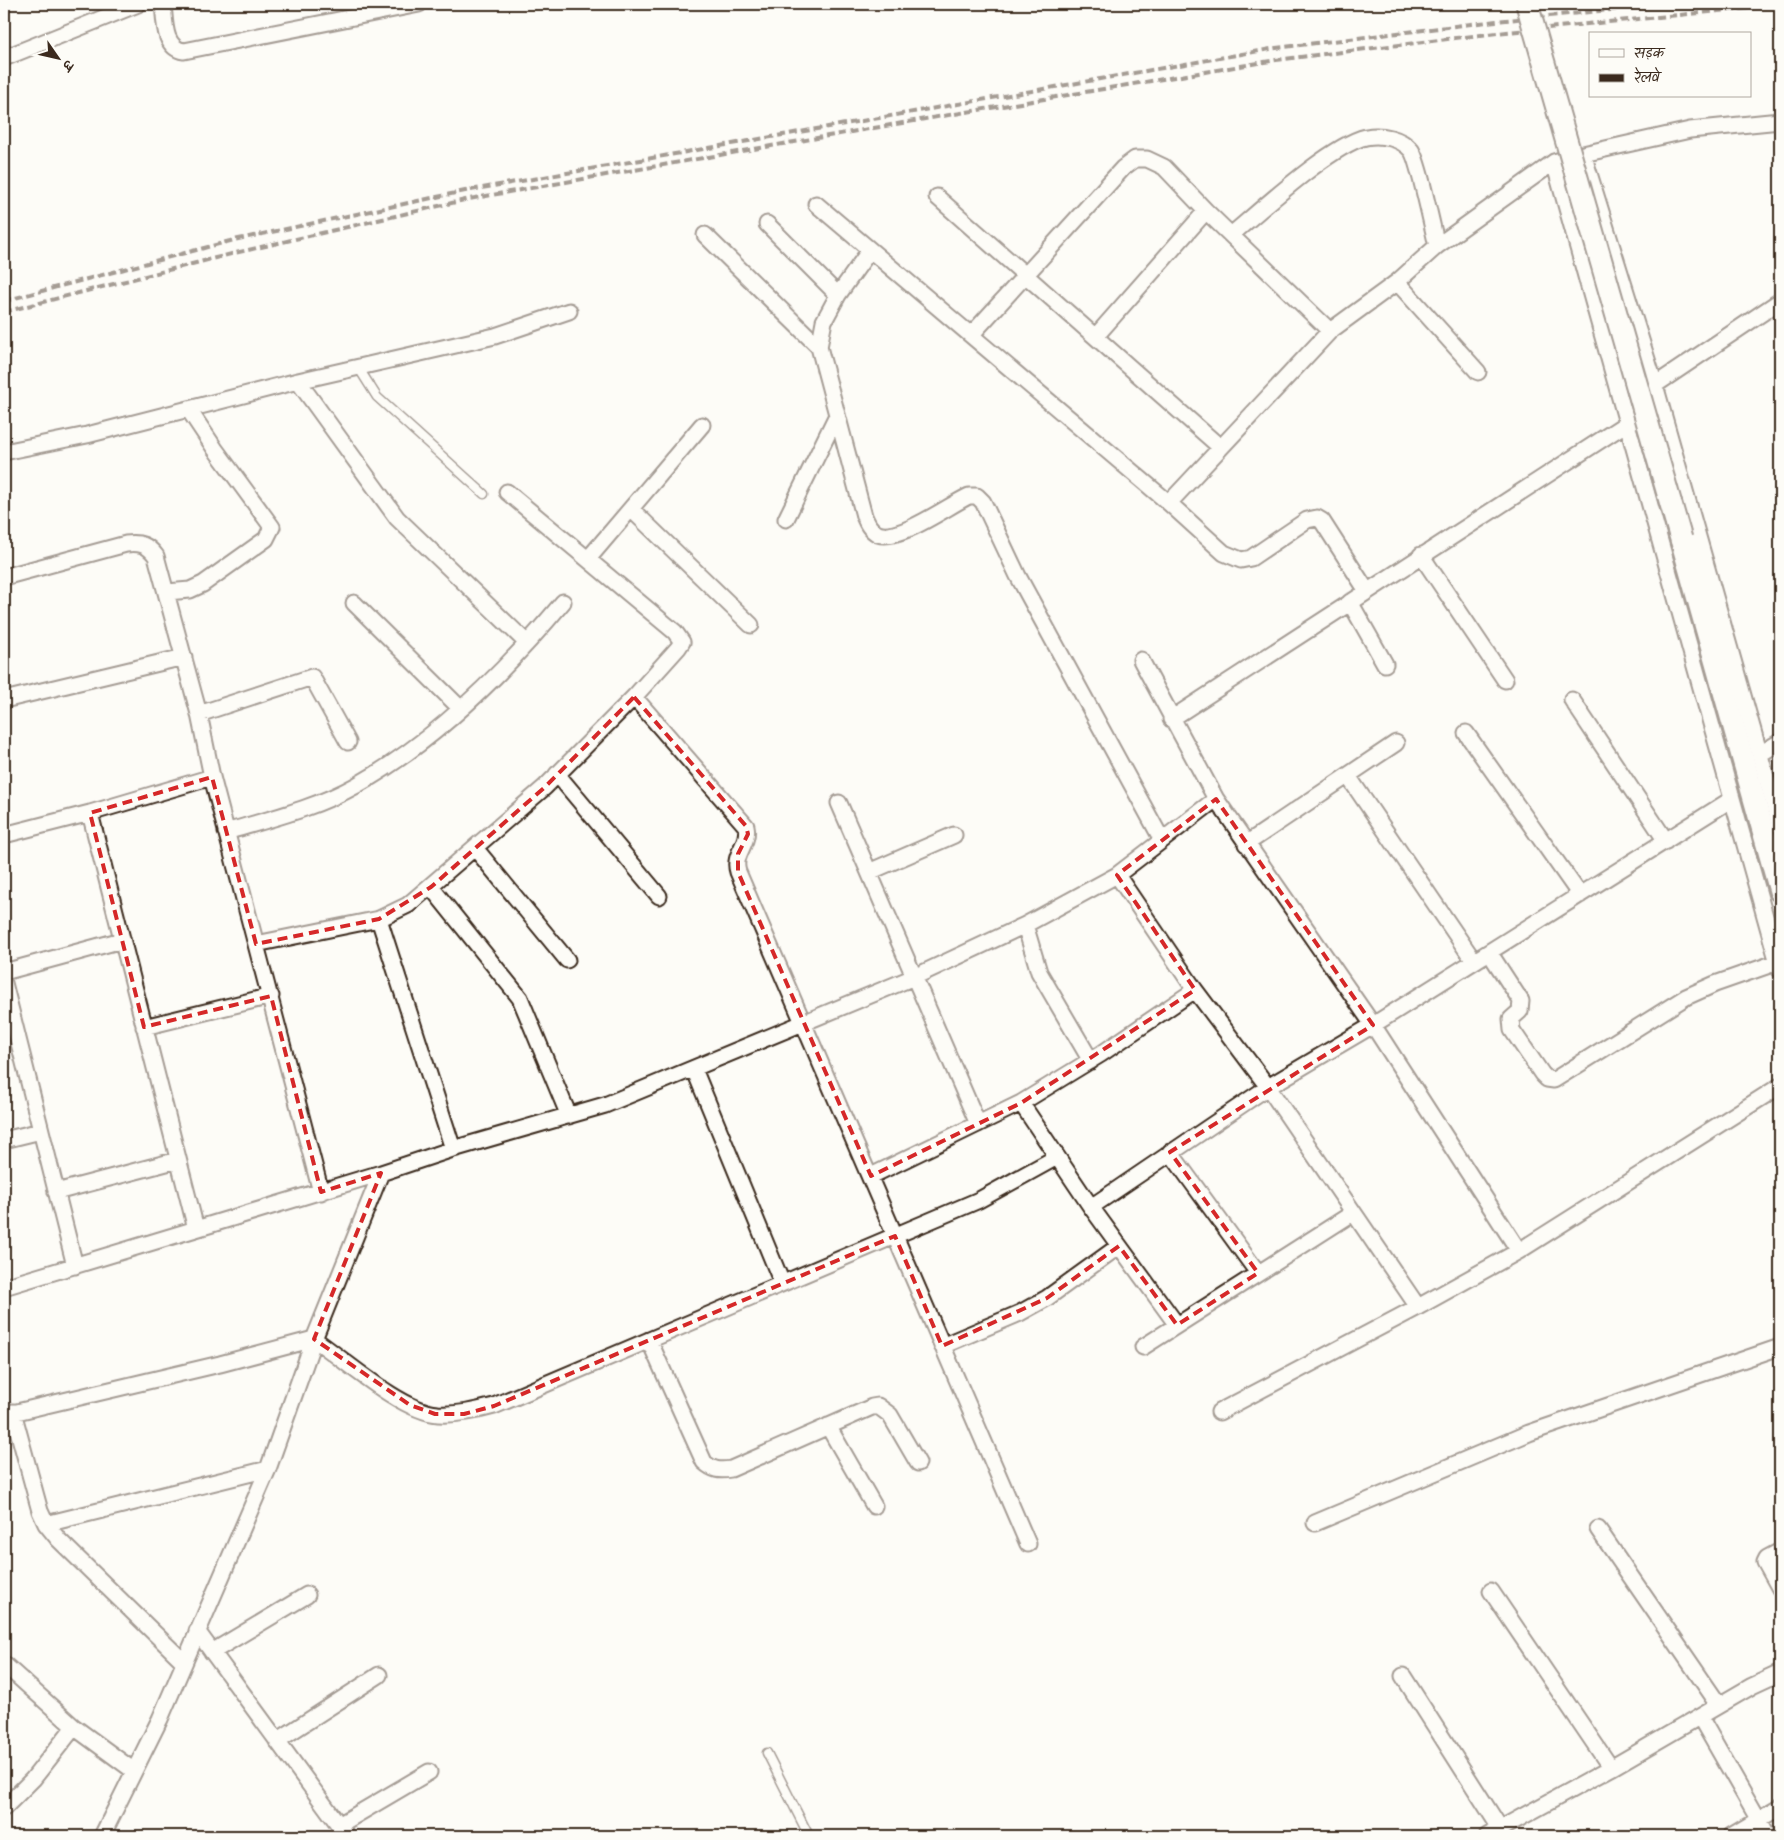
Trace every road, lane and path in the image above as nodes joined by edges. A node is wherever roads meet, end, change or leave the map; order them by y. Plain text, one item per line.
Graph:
1 (138, 4) edge
2 (162, 4) edge
3 (419, 4) edge
4 (1527, 4) edge
5 (4, 58) edge
6 (1780, 121) edge
7 (1583, 154) junction
8 (1554, 162) junction
9 (937, 197) dead end
10 (816, 204) dead end
11 (1206, 211) junction
12 (767, 224) dead end
13 (705, 235) dead end
14 (1231, 235) junction
15 (1437, 246) junction
16 (870, 250) junction
17 (1026, 275) junction
18 (1396, 282) junction
19 (838, 295) junction
20 (1778, 306) edge
21 (569, 311) dead end
22 (1330, 331) junction
23 (972, 334) junction
24 (1096, 336) junction
25 (818, 348) junction
26 (358, 368) junction
27 (1478, 372) dead end
28 (298, 381) junction
29 (1655, 385) junction
30 (189, 410) junction
31 (837, 415) junction
32 (1663, 416) junction
33 (1628, 423) junction
34 (702, 425) dead end
35 (1220, 447) junction
36 (4, 452) edge
37 (507, 492) dead end
38 (484, 494) dead end
39 (1169, 503) junction
40 (631, 509) junction
41 (786, 520) dead end
42 (1422, 555) junction
43 (588, 559) junction
44 (4, 577) edge
45 (1367, 591) junction
46 (167, 592) junction
47 (354, 602) dead end
48 (563, 602) dead end
49 (1350, 602) junction
50 (751, 625) dead end
51 (527, 643) junction
52 (184, 657) junction
53 (1141, 660) dead end
54 (1385, 664) dead end
55 (1505, 680) dead end
56 (634, 696) junction
57 (4, 700) edge
58 (1572, 700) dead end
59 (460, 708) junction
60 (200, 714) junction
61 (1171, 719) junction
62 (1466, 733) dead end
63 (348, 742) dead end
64 (1780, 742) edge
65 (1396, 744) dead end
66 (1760, 754) junction
67 (557, 774) junction
68 (1348, 776) junction
69 (212, 777) junction
70 (1216, 799) junction
71 (1732, 799) junction
72 (839, 803) dead end
73 (90, 813) junction
74 (1780, 826) edge
75 (226, 832) junction
76 (4, 835) edge
77 (954, 835) dead end
78 (1162, 840) junction
79 (1666, 841) junction
80 (1246, 844) junction
81 (474, 848) junction
82 (869, 872) junction
83 (1116, 874) junction
84 (431, 887) junction
85 (1780, 891) edge
86 (1580, 895) junction
87 (659, 896) dead end
88 (380, 920) junction
89 (1025, 926) junction
90 (122, 940) junction
91 (256, 944) junction
92 (1488, 952) junction
93 (567, 960) dead end
94 (1474, 961) junction
95 (1779, 966) edge
96 (4, 972) edge
97 (914, 977) junction
98 (4, 983) edge
99 (1195, 990) junction
100 (271, 996) junction
101 (802, 1023) junction
102 (1372, 1025) junction
103 (144, 1027) junction
104 (1091, 1061) junction
105 (694, 1069) junction
106 (1780, 1086) edge
107 (1268, 1087) junction
108 (1021, 1103) junction
109 (569, 1116) junction
110 (978, 1124) junction
111 (41, 1131) junction
112 (4, 1140) edge
113 (453, 1149) junction
114 (1170, 1152) junction
115 (1057, 1157) junction
116 (178, 1160) junction
117 (381, 1173) junction
118 (870, 1176) junction
119 (56, 1192) junction
120 (321, 1192) junction
121 (1091, 1207) junction
122 (1353, 1213) junction
123 (196, 1229) junction
124 (895, 1236) junction
125 (1119, 1246) junction
126 (1519, 1251) junction
127 (75, 1266) junction
128 (1258, 1273) junction
129 (782, 1283) junction
130 (4, 1287) edge
131 (1418, 1307) junction
132 (1177, 1324) junction
133 (314, 1339) junction
134 (649, 1340) junction
135 (942, 1346) junction
136 (1143, 1347) dead end
137 (1780, 1347) edge
138 (1219, 1412) dead end
139 (8, 1414) edge
140 (828, 1426) junction
141 (918, 1463) dead end
142 (268, 1469) junction
143 (874, 1506) dead end
144 (1315, 1523) dead end
145 (46, 1524) junction
146 (1598, 1529) dead end
147 (1028, 1544) dead end
148 (1780, 1551) edge
149 (1780, 1589) edge
150 (1491, 1592) dead end
151 (307, 1596) dead end
152 (197, 1631) junction
153 (212, 1652) junction
154 (184, 1662) junction
155 (4, 1664) edge
156 (1780, 1673) edge
157 (379, 1675) dead end
158 (1403, 1676) dead end
159 (1719, 1705) junction
160 (1700, 1716) junction
161 (74, 1727) junction
162 (277, 1740) junction
163 (767, 1753) dead end
164 (1611, 1768) junction
165 (134, 1771) junction
166 (429, 1772) dead end
167 (1780, 1807) edge
168 (4, 1808) edge
169 (1759, 1820) junction
170 (1500, 1828) junction
171 (343, 1831) edge
172 (102, 1836) edge
173 (809, 1836) edge
174 (1487, 1836) edge
175 (1732, 1836) edge
176 (1768, 1836) edge

1 - 5 street
2 - 3 street
4 - 85 main road, bridge
6 - 7 street
7 - 8 street
7 - 29 street
8 - 15 street
8 - 33 street
9 - 17 street
10 - 16 street
11 - 14 street
11 - 17 street
11 - 24 street
12 - 19 street
13 - 25 street
14 - 15 street
14 - 22 street
15 - 18 street
16 - 19 street
16 - 23 street
17 - 23 street
17 - 24 street
18 - 22 street
18 - 27 street
19 - 25 street
20 - 29 street
21 - 26 street
22 - 35 street
23 - 39 street
24 - 35 street
25 - 31 street
26 - 28 street
26 - 38 lane
28 - 30 street
28 - 51 street
29 - 32 street
30 - 36 street
30 - 46 street
31 - 41 street
31 - 78 street
32 - 33 street
32 - 66 street
33 - 42 street
33 - 71 street
34 - 40 street
35 - 39 street
37 - 43 street
39 - 45 street
40 - 43 street
40 - 50 street
42 - 45 street
42 - 55 street
43 - 56 street
44 - 46 street
45 - 49 street
46 - 52 street
47 - 59 street
48 - 51 street
49 - 54 street
49 - 61 street
51 - 59 street
52 - 57 street
52 - 60 street
53 - 61 street
56 - 67 street
56 - 101 street
58 - 79 street
59 - 75 street
60 - 63 street
60 - 69 street
61 - 70 street
62 - 86 street
64 - 66 street
65 - 68 street
66 - 74 street
67 - 81 street
67 - 87 street
68 - 80 street
68 - 94 street
69 - 73 street
69 - 75 street
70 - 78 street
70 - 80 street
71 - 79 street
71 - 95 street
72 - 82 street
73 - 76 street
73 - 90 street
75 - 91 street
77 - 82 street
78 - 83 street
79 - 86 street
80 - 102 street
81 - 84 street
81 - 93 street
82 - 97 street
83 - 89 street
83 - 99 street
84 - 88 street
84 - 109 street
86 - 92 street
88 - 91 street
88 - 113 street
89 - 97 street
89 - 104 street
90 - 96 street
90 - 103 street
91 - 100 street
92 - 94 street
92 - 95 street
94 - 102 street
97 - 101 street
97 - 110 street
98 - 111 street
99 - 104 street
99 - 107 street
100 - 103 street
100 - 120 street
101 - 105 street
101 - 118 street
102 - 107 street
102 - 126 street
103 - 116 street
104 - 108 street
105 - 109 street
105 - 129 street
106 - 126 street
107 - 114 street
107 - 122 street
108 - 110 street
108 - 115 street
109 - 113 street
110 - 118 street
111 - 112 street
111 - 119 street
113 - 117 street
114 - 121 street
114 - 128 street
115 - 121 street
115 - 124 street
116 - 119 street
116 - 123 street
117 - 120 street
117 - 133 street
118 - 124 street
119 - 127 street
120 - 123 street
121 - 125 street
122 - 128 street
122 - 131 street
123 - 127 street
124 - 129 street
124 - 135 street
125 - 132 street
125 - 135 street
126 - 131 street
127 - 130 street
128 - 132 street
129 - 134 street
131 - 138 street
132 - 136 street
133 - 134 street
133 - 139 street
133 - 142 street
134 - 140 street
135 - 147 street
137 - 144 street
139 - 145 street
140 - 141 street
140 - 143 street
142 - 145 street
142 - 152 street
145 - 154 street
146 - 159 street
148 - 149 street
150 - 164 street
151 - 153 street
152 - 153 street
152 - 154 street
153 - 162 street
154 - 165 street
155 - 161 street
156 - 159 street
157 - 162 street
158 - 170 street
159 - 160 street
160 - 164 street
160 - 169 street
161 - 165 street
161 - 168 street
162 - 171 street
163 - 173 lane
164 - 170 street
165 - 172 street
166 - 171 street
167 - 169 street
169 - 175 street
169 - 176 street
170 - 174 street

